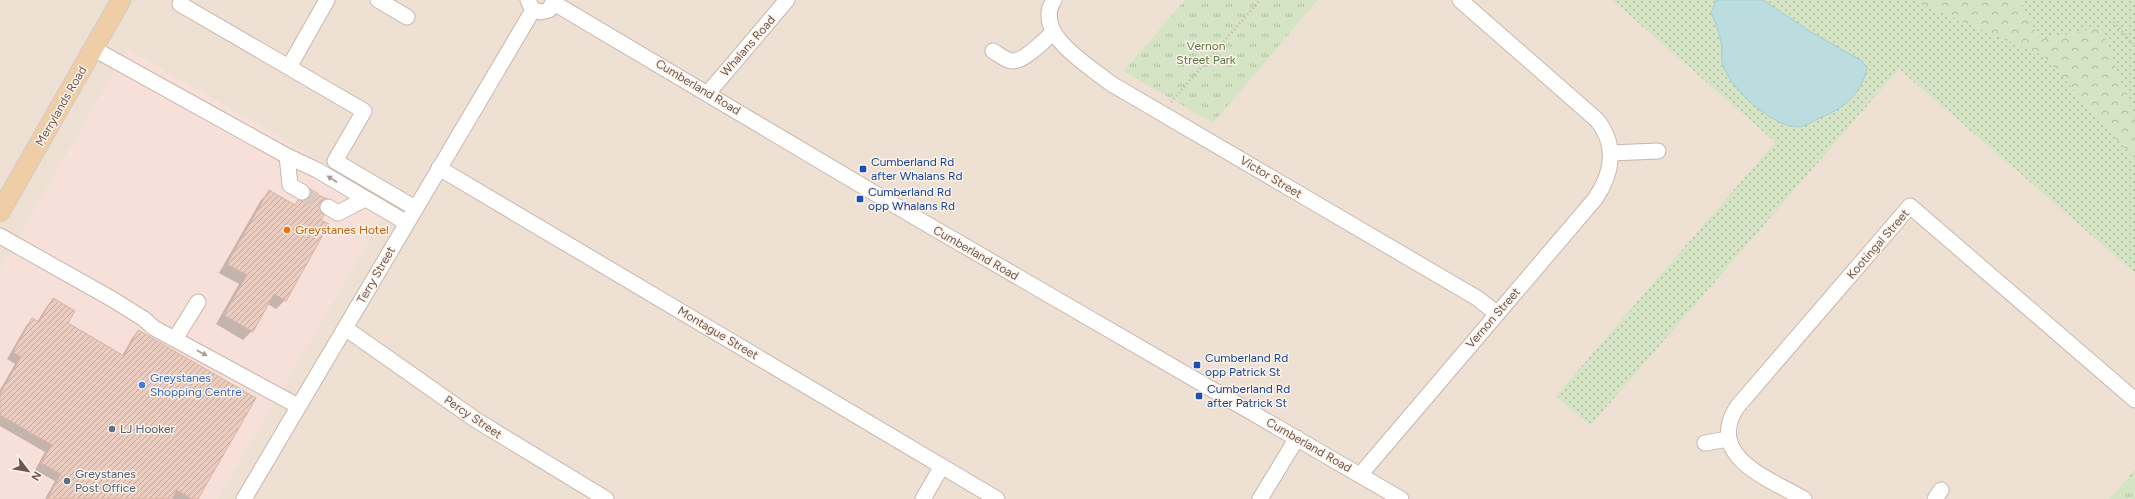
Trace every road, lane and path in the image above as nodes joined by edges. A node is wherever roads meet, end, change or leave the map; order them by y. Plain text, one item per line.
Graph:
1 (121, 0) edge
2 (327, 0) edge
3 (378, 0) edge
4 (787, 0) edge
5 (1054, 0) edge
6 (1260, 0) edge
7 (1460, 0) edge
8 (554, 1) edge
9 (180, 4) dead end
10 (531, 5) edge
11 (408, 17) dead end
12 (2114, 22) dead end
13 (1053, 33) junction
14 (2135, 46) edge
15 (94, 49) junction
16 (992, 51) dead end
17 (288, 67) junction
18 (708, 93) junction
19 (1162, 113) junction
20 (1658, 151) dead end
21 (1611, 153) junction
22 (286, 156) junction
23 (439, 168) junction
24 (302, 192) tunnel mouth
25 (365, 199) junction
26 (328, 208) tunnel mouth
27 (415, 208) junction
28 (0, 212) edge
29 (407, 223) junction
30 (0, 236) edge
31 (198, 302) dead end
32 (1496, 313) junction
33 (345, 328) junction
34 (175, 339) junction
35 (2135, 400) edge
36 (298, 406) junction
37 (1297, 438) junction
38 (1728, 439) junction
39 (1705, 443) dead end
40 (942, 466) junction
41 (1360, 475) junction
42 (244, 499) edge
43 (606, 499) edge
44 (923, 499) edge
45 (997, 499) edge
46 (1260, 499) edge
47 (1401, 499) edge
48 (1804, 499) edge

1 - 15 main road, Merrylands Road
2 - 17 street
3 - 11 street
4 - 18 street, Whalans Road
5 - 13 street, Victor Street
6 - 19 path
7 - 21 street, Vernon Street
8 - 10 street
8 - 18 street, Cumberland Road
9 - 17 street
10 - 23 street, Terry Street
12 - 14 path
13 - 16 street
13 - 19 street, Victor Street
15 - 22 street
15 - 28 main road, Merrylands Road
17 - 27 street
18 - 37 street, Cumberland Road
19 - 32 street, Victor Street
20 - 21 street
21 - 32 street, Vernon Street
22 - 24 street
25 -> 22 street
23 - 27 street, Terry Street
23 - 40 street, Montague Street
25 - 26 street
25 - 29 street
27 - 29 street, Terry Street
29 - 33 street, Terry Street
30 - 34 street
31 - 34 street
32 - 41 street, Vernon Street
33 - 36 street, Terry Street
33 - 43 street, Percy Street
34 -> 36 street
35 - 38 street, Kootingal Street
36 - 42 street, Terry Street
37 - 41 street, Cumberland Road
37 - 46 street
38 - 39 street
38 - 48 street
40 - 44 street
40 - 45 street, Montague Street
41 - 47 street, Cumberland Road

